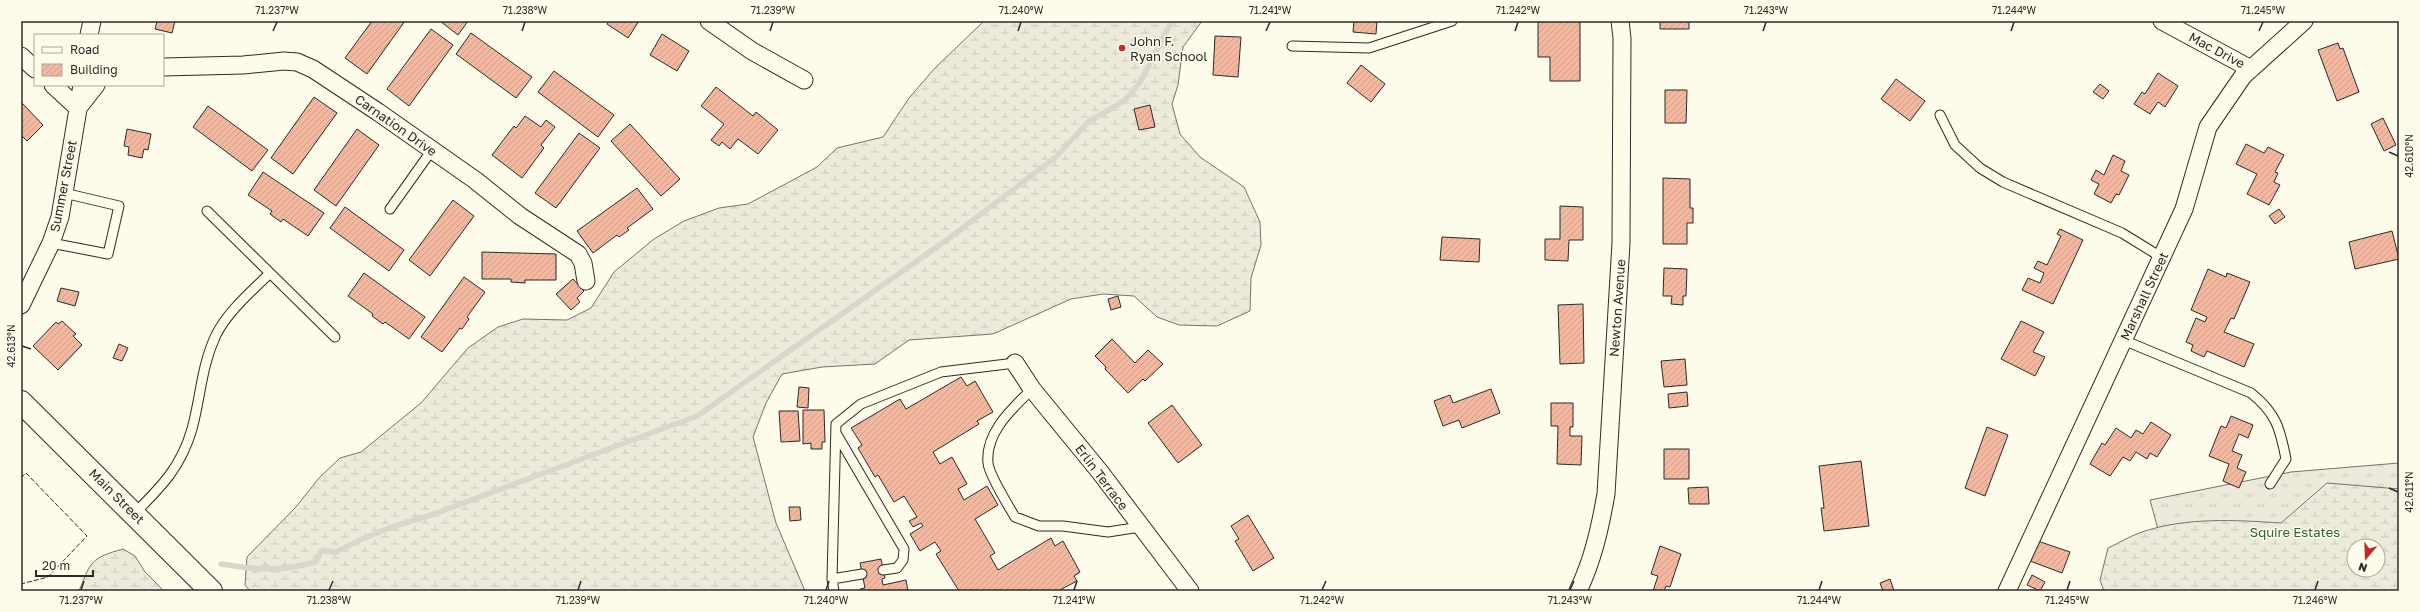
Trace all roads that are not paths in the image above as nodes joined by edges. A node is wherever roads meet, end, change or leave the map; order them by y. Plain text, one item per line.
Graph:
1 (92, 21) edge
2 (709, 21) edge
3 (1452, 21) edge
4 (1620, 21) edge
5 (2162, 21) edge
6 (2304, 21) edge
7 (90, 34) edge
8 (1292, 46) dead end
9 (21, 56) edge
10 (34, 68) edge
11 (164, 68) edge
12 (2251, 68) junction
13 (804, 80) dead end
14 (54, 86) edge
15 (82, 86) edge
16 (95, 86) edge
17 (78, 108) junction
18 (1940, 115) dead end
19 (432, 150) junction
20 (64, 193) junction
21 (390, 209) dead end
22 (207, 211) dead end
23 (52, 244) junction
24 (2161, 258) junction
25 (270, 272) junction
26 (586, 281) dead end
27 (21, 305) edge
28 (335, 337) dead end
29 (2123, 340) junction
30 (1015, 363) joint
31 (1032, 389) junction
32 (22, 405) edge
33 (836, 433) junction
34 (2270, 484) dead end
35 (135, 513) junction
36 (1140, 527) junction
37 (884, 570) dead end
38 (862, 574) dead end
39 (832, 579) junction
40 (211, 591) edge
41 (834, 591) edge
42 (1190, 591) edge
43 (1578, 591) edge
44 (2007, 591) edge

1 - 7 street
2 - 13 street
3 - 8 lane
4 - 43 street, Newton Avenue
5 - 12 street, Mac Drive
6 - 12 street, Marshall Street
9 - 10 street
11 - 19 street, Carnation Drive
12 - 24 street, Marshall Street
14 - 17 street
15 - 17 street, Summer Street
16 - 17 street
17 - 20 street, Summer Street
18 - 24 lane
19 - 21 lane
19 - 26 street, Carnation Drive
20 - 23 street, Summer Street
20 - 23 lane
22 - 25 lane
23 - 27 street, Summer Street
24 - 29 street, Marshall Street
25 - 28 lane
25 - 35 lane
29 - 34 lane
29 - 44 street, Marshall Street
30 - 31 street, Erlin Terrace
30 - 33 lane
31 - 36 street, Erlin Terrace
31 - 36 lane
32 - 35 main road, Main Street
33 - 37 lane
33 - 39 lane
35 - 40 main road, Main Street
36 - 42 street, Erlin Terrace
38 - 39 lane
39 - 41 lane

